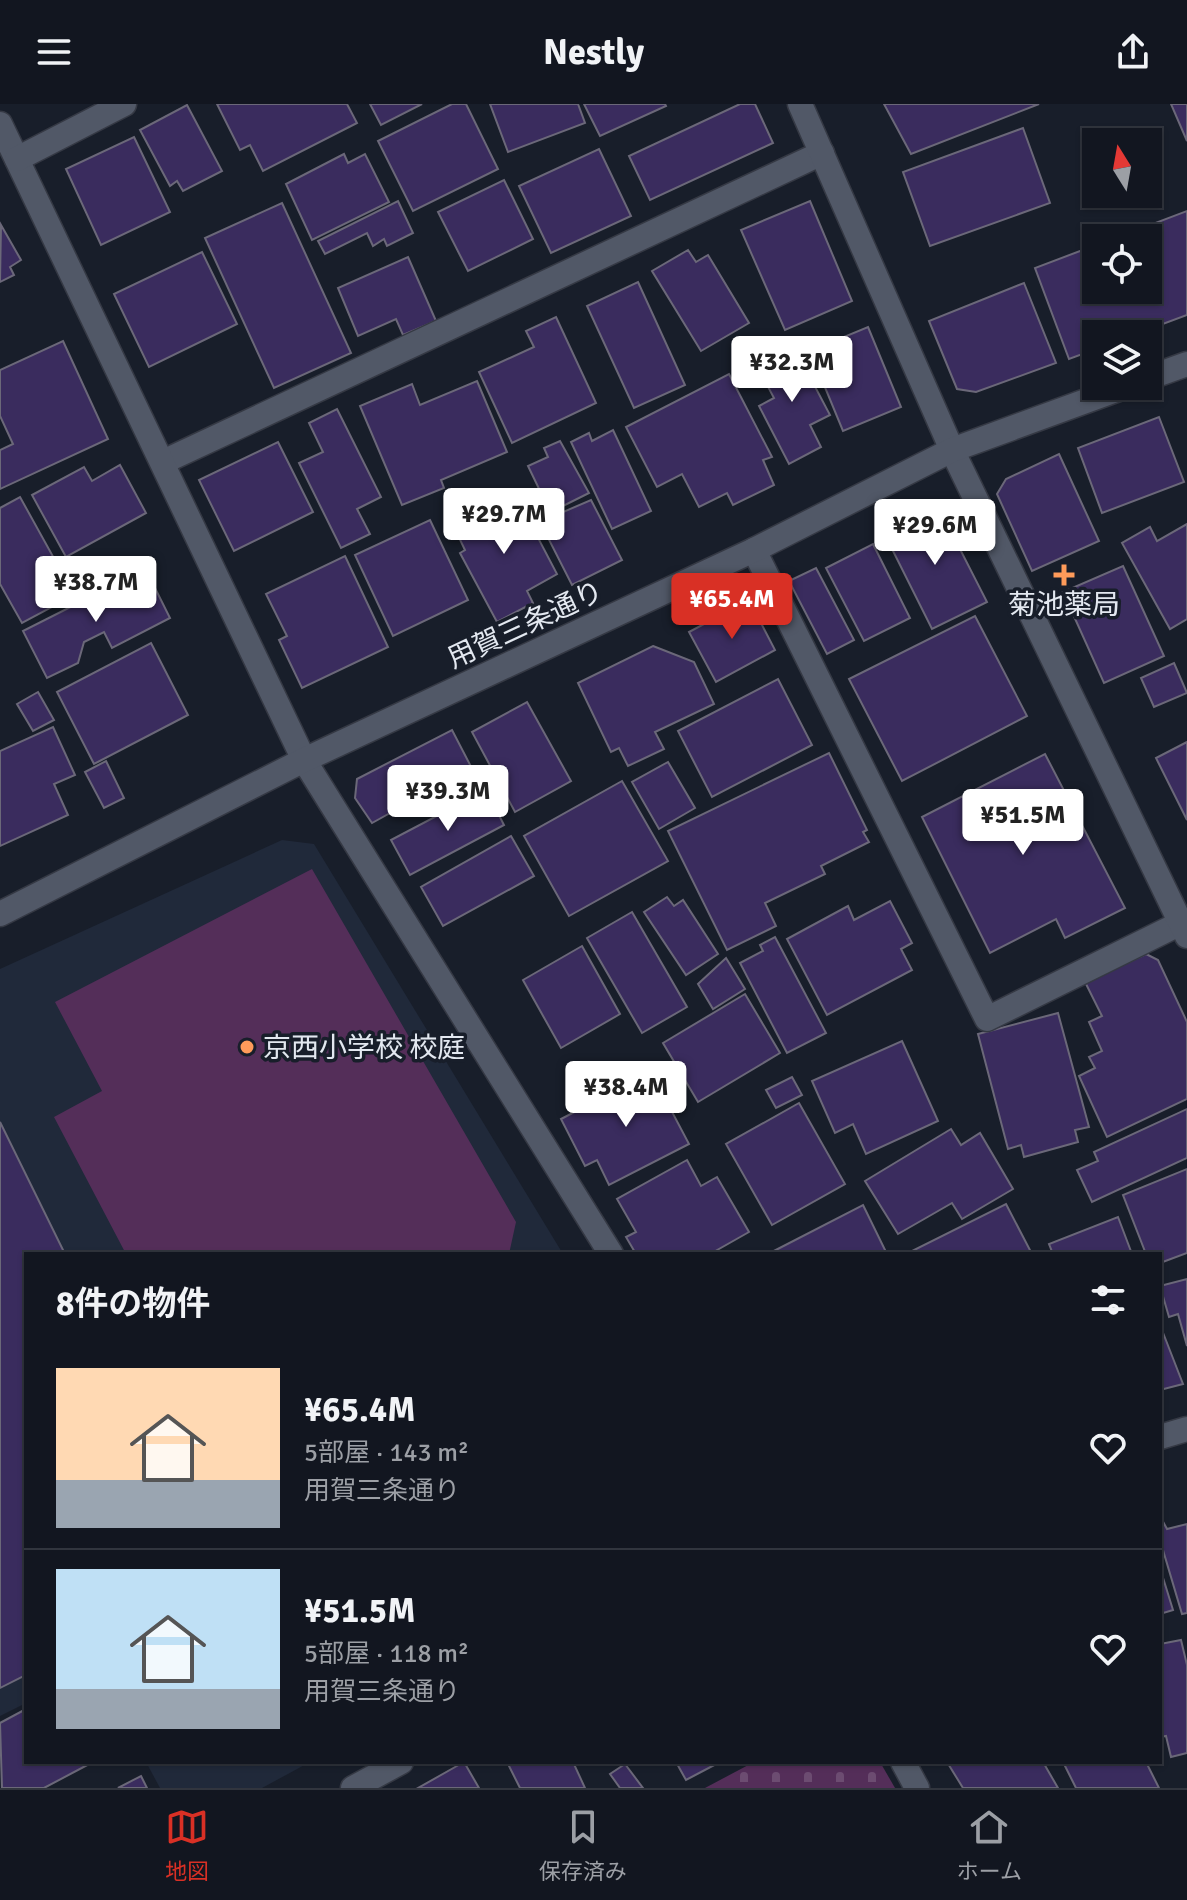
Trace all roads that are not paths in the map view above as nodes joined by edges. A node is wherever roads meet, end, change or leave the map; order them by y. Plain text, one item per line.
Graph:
1 (124, 104) edge
2 (800, 104) edge
3 (0, 124) edge
4 (822, 153) junction
5 (17, 159) junction
6 (1187, 364) edge
7 (1162, 373) edge
8 (1089, 400) edge
9 (952, 450) junction
10 (163, 462) junction
11 (754, 550) junction
12 (304, 760) junction
13 (0, 914) edge
14 (1184, 929) edge
15 (610, 1252) edge
16 (1187, 1429) edge
17 (1162, 1436) edge
18 (397, 1764) edge
19 (904, 1764) edge
20 (353, 1788) edge
21 (917, 1788) edge

1 - 5 street
2 - 4 street
3 - 5 street
4 - 9 street
4 - 10 street
5 - 10 street
6 - 7 street
8 - 9 street, 用賀三条通り
9 - 11 street, 用賀三条通り
9 - 14 street
10 - 12 street
11 - 12 street, 用賀三条通り
11 - 14 street
12 - 13 street, 用賀三条通り
12 - 15 street
16 - 17 street
18 - 20 street
19 - 21 street

